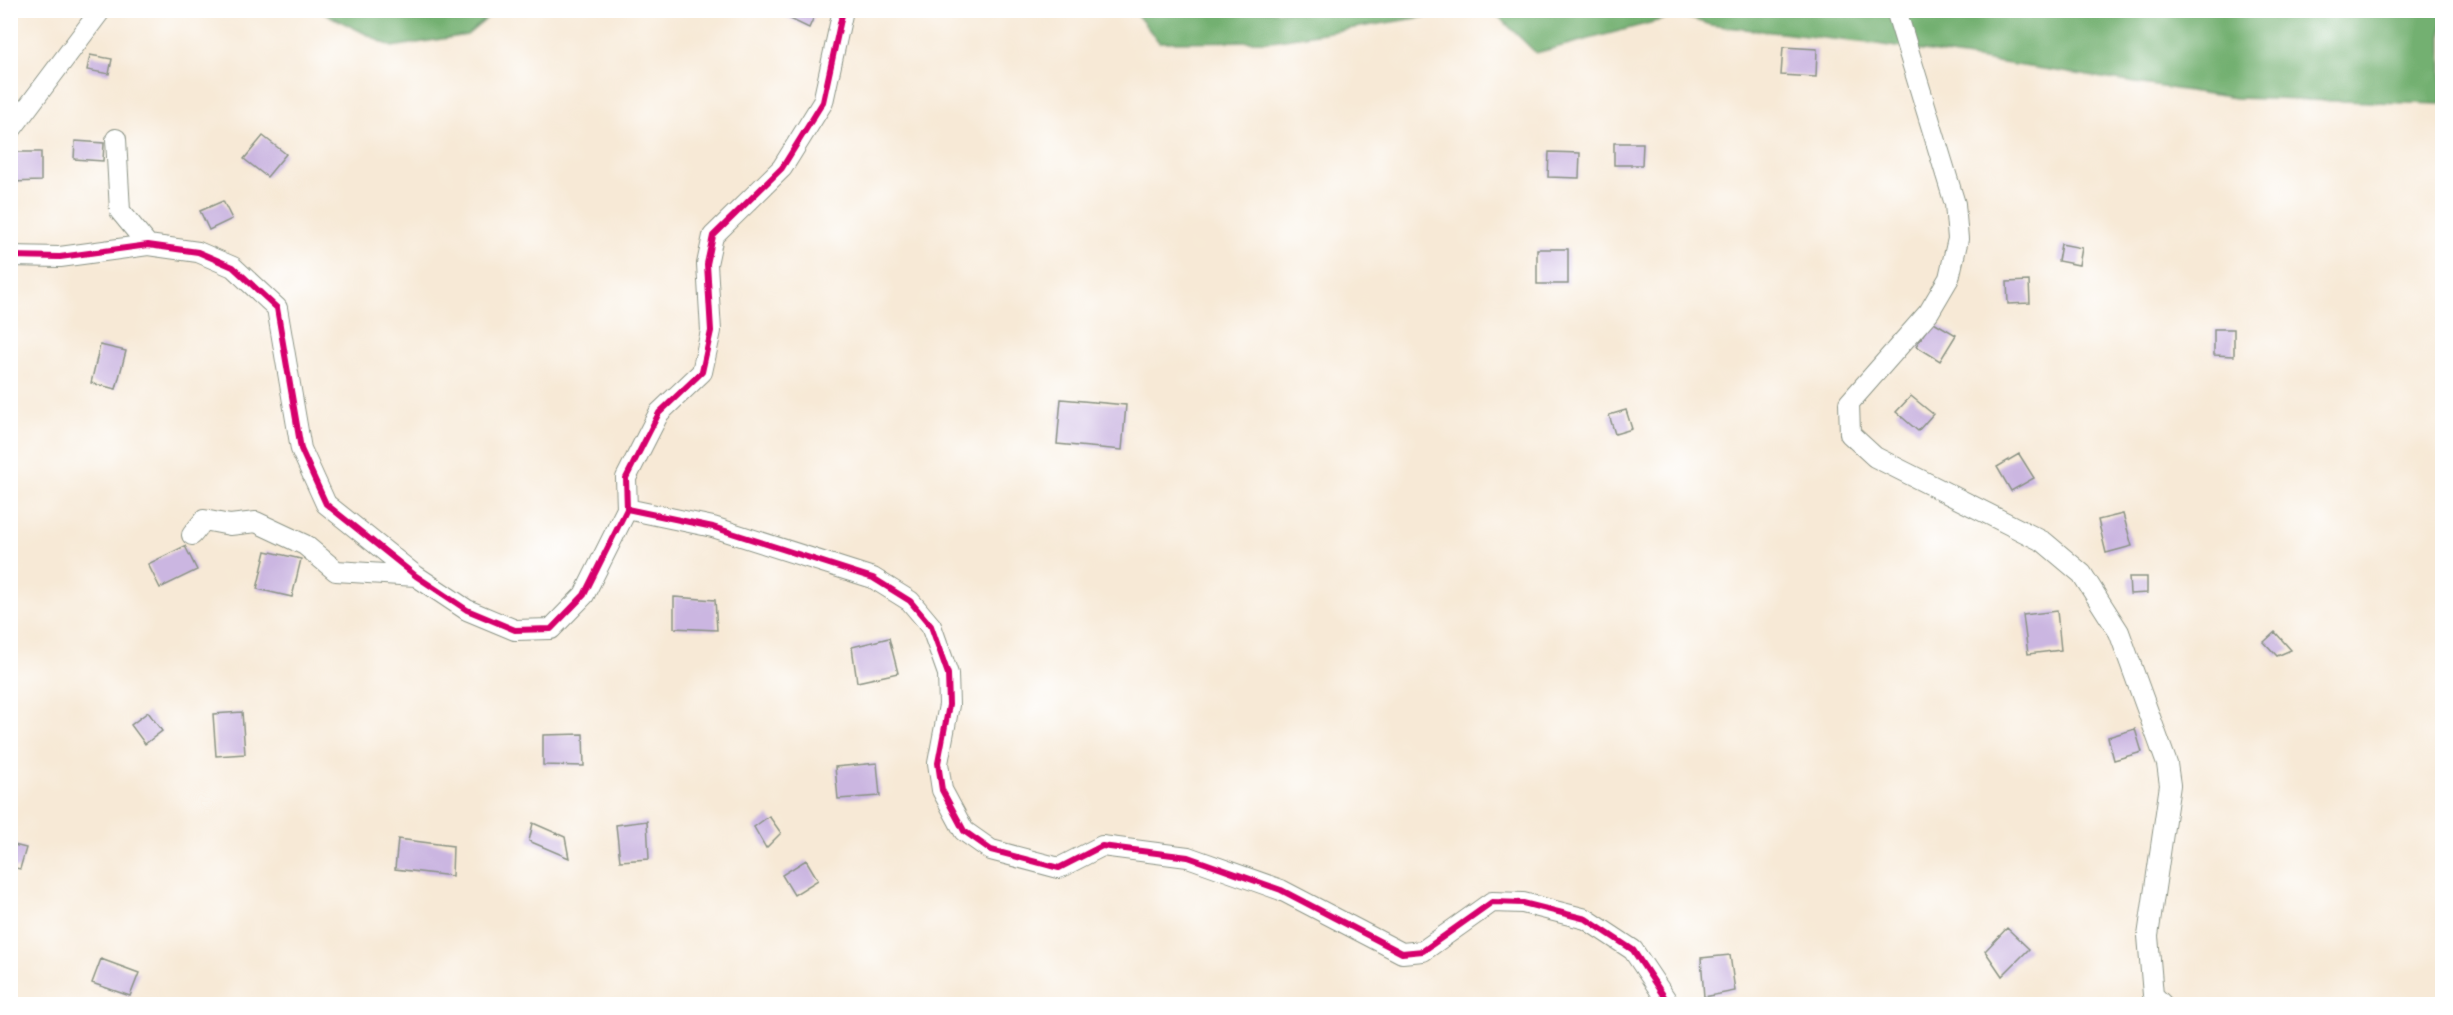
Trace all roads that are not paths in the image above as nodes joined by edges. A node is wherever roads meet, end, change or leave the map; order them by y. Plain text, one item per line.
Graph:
1 (100, 10) edge
2 (843, 10) edge
3 (1896, 10) edge
4 (10, 131) edge
5 (116, 138) dead end
6 (148, 244) junction
7 (10, 256) edge
8 (627, 509) junction
9 (192, 535) dead end
10 (416, 576) junction
11 (1669, 1005) edge
12 (2162, 1005) edge

1 - 4 street
2 - 8 street
3 - 12 street
5 - 6 street
6 - 7 street
6 - 10 street
8 - 10 street
8 - 11 street
9 - 10 street

